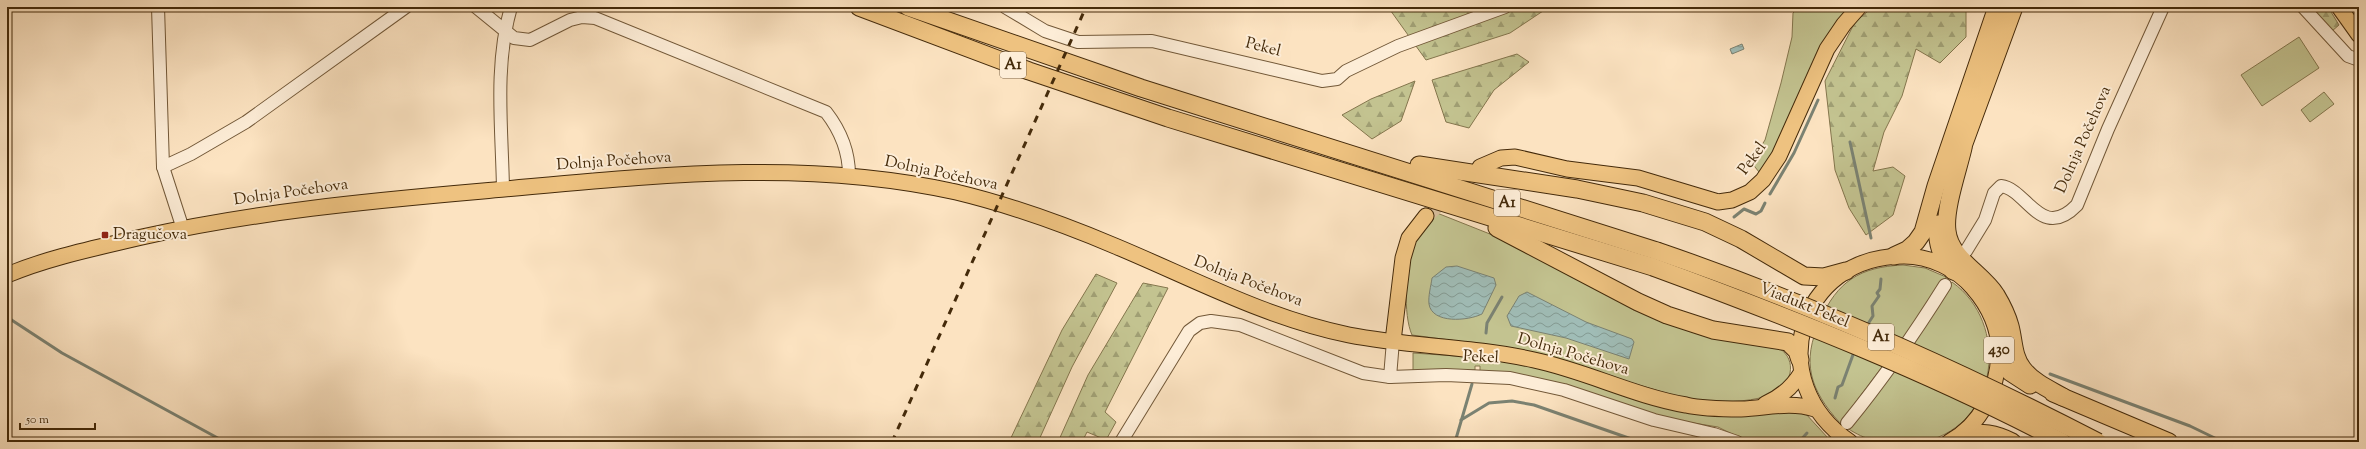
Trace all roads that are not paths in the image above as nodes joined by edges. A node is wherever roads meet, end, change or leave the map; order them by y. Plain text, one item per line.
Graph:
1 (158, 7) edge
2 (406, 7) edge
3 (476, 7) edge
4 (511, 7) edge
5 (859, 7) edge
6 (908, 7) edge
7 (1005, 7) edge
8 (1505, 7) edge
9 (1859, 7) edge
10 (1997, 7) edge
11 (2014, 7) edge
12 (2164, 7) edge
13 (2303, 7) edge
14 (2341, 9) edge
15 (504, 30) junction
16 (2359, 34) edge
17 (2359, 60) edge
18 (1963, 148) junction
19 (1357, 155) junction
20 (163, 167) junction
21 (1480, 167) dead end
22 (849, 175) junction
23 (503, 189) junction
24 (1430, 199) junction
25 (1426, 216) tunnel mouth
26 (183, 229) junction
27 (1966, 251) dead end
28 (1894, 256) junction
29 (1655, 259) junction
30 (1846, 271) junction
31 (7, 275) edge
32 (1949, 278) junction
33 (1393, 341) junction
34 (1999, 351) junction
35 (1800, 366) junction
36 (1390, 377) junction
37 (2063, 396) junction
38 (1759, 407) junction
39 (1815, 409) junction
40 (1847, 422) tunnel mouth
41 (1956, 438) edge
42 (1121, 442) edge
43 (1737, 442) edge
44 (1850, 442) edge
45 (2012, 442) edge
46 (2062, 442) edge
47 (2098, 442) edge
48 (2169, 442) edge

1 - 20 street
2 - 20 street
3 - 15 street
4 - 15 street
5 - 24 highway, A1
6 - 19 highway, A1
7 - 8 street, Pekel
9 - 21 main road, Pekel
10 - 28 highway, 430
11 - 18 highway, 430
12 - 27 street, Dolnja Počehova
13 - 17 street
14 - 16 main road
15 - 22 street
15 - 23 street
18 - 32 highway, 430
18 - 37 highway
19 - 29 highway, A1
19 - 30 highway
20 - 26 street
22 - 23 main road, Dolnja Počehova
22 - 33 main road, Dolnja Počehova
23 - 26 main road, Dolnja Počehova
24 - 29 highway, A1
24 - 35 highway
25 - 33 main road
26 - 31 main road, Dolnja Počehova
28 - 30 main road, 430
28 - 32 main road, 430
29 - 46 highway, Viadukt Pekel / A1, bridge
29 - 47 highway, Viadukt Pekel / A1, bridge
30 - 35 main road, 430
32 - 34 main road, 430
32 - 40 street
33 - 36 street
33 - 38 main road, Dolnja Počehova
34 - 37 highway
34 - 41 main road, 430
35 - 38 main road
35 - 39 main road, 430
36 - 42 street, Pekel
36 - 43 street, Pekel
37 - 48 highway
38 - 39 main road, Dolnja Počehova
39 - 44 main road, 430
41 - 45 highway

